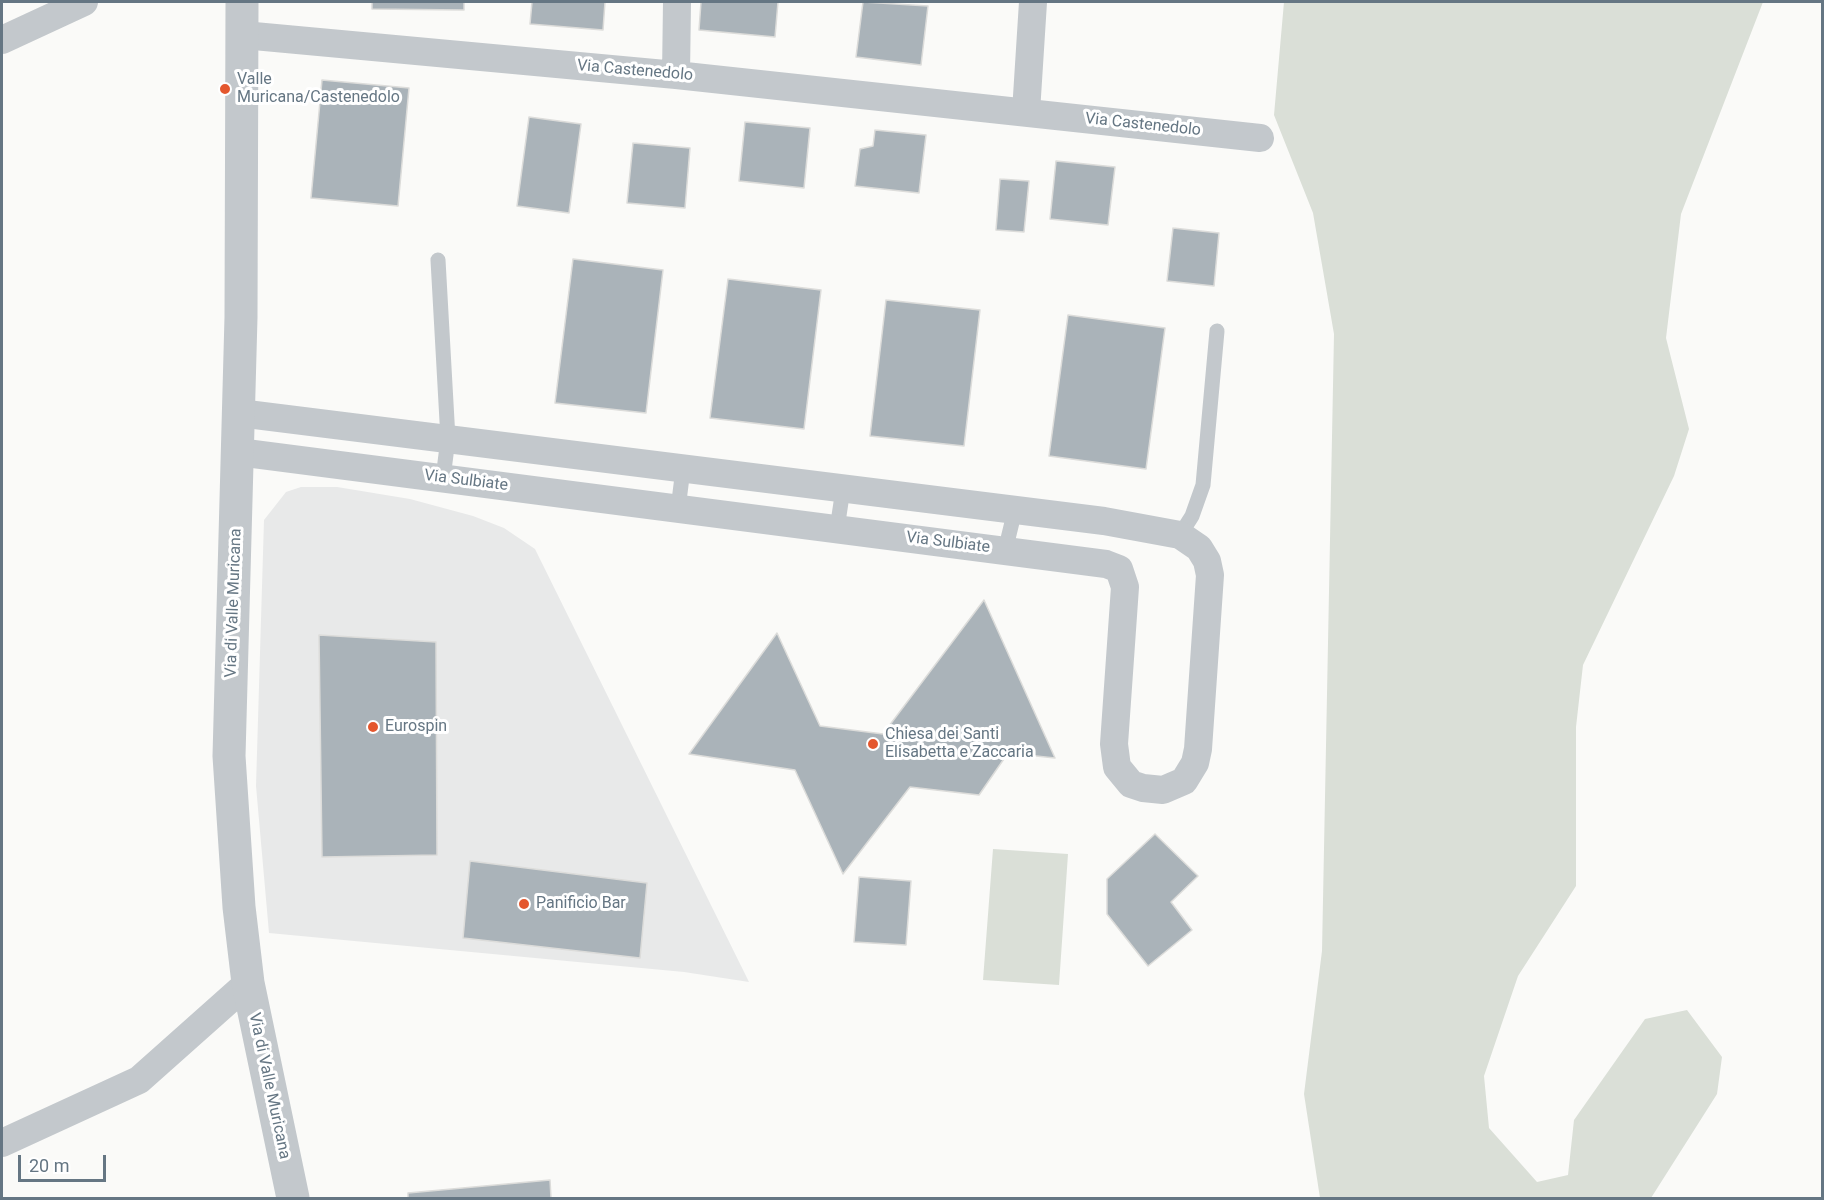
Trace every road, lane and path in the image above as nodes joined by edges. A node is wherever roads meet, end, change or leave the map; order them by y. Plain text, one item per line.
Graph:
1 (84, 2) edge
2 (243, 2) edge
3 (677, 2) edge
4 (1033, 2) edge
5 (243, 35) junction
6 (2, 40) edge
7 (676, 75) junction
8 (1026, 112) junction
9 (1260, 138) dead end
10 (438, 260) dead end
11 (1217, 331) dead end
12 (239, 413) junction
13 (448, 439) junction
14 (238, 452) junction
15 (683, 469) junction
16 (443, 478) junction
17 (843, 489) junction
18 (678, 508) junction
19 (1015, 510) junction
20 (837, 529) junction
21 (1180, 535) junction
22 (1005, 551) junction
23 (248, 983) junction
24 (2, 1143) edge
25 (293, 1198) edge

1 - 6 street
2 - 5 street, Via di Valle Muricana
3 - 7 street
4 - 8 street
5 - 7 street, Via Castenedolo
5 - 12 street, Via di Valle Muricana
7 - 8 street, Via Castenedolo
8 - 9 street, Via Castenedolo
10 - 13 lane
11 - 21 lane
12 - 13 street, Via Sulbiate
12 - 14 street, Via di Valle Muricana
13 - 15 street, Via Sulbiate
13 - 16 lane
14 - 16 street, Via Sulbiate
14 - 23 street, Via di Valle Muricana
15 - 17 street, Via Sulbiate
15 - 18 lane
16 - 18 street, Via Sulbiate
17 - 19 street, Via Sulbiate
17 - 20 lane
18 - 20 street, Via Sulbiate
19 - 21 street, Via Sulbiate
19 - 22 lane
20 - 22 street, Via Sulbiate
21 - 22 street, Via Sulbiate
23 - 24 street
23 - 25 street, Via di Valle Muricana

